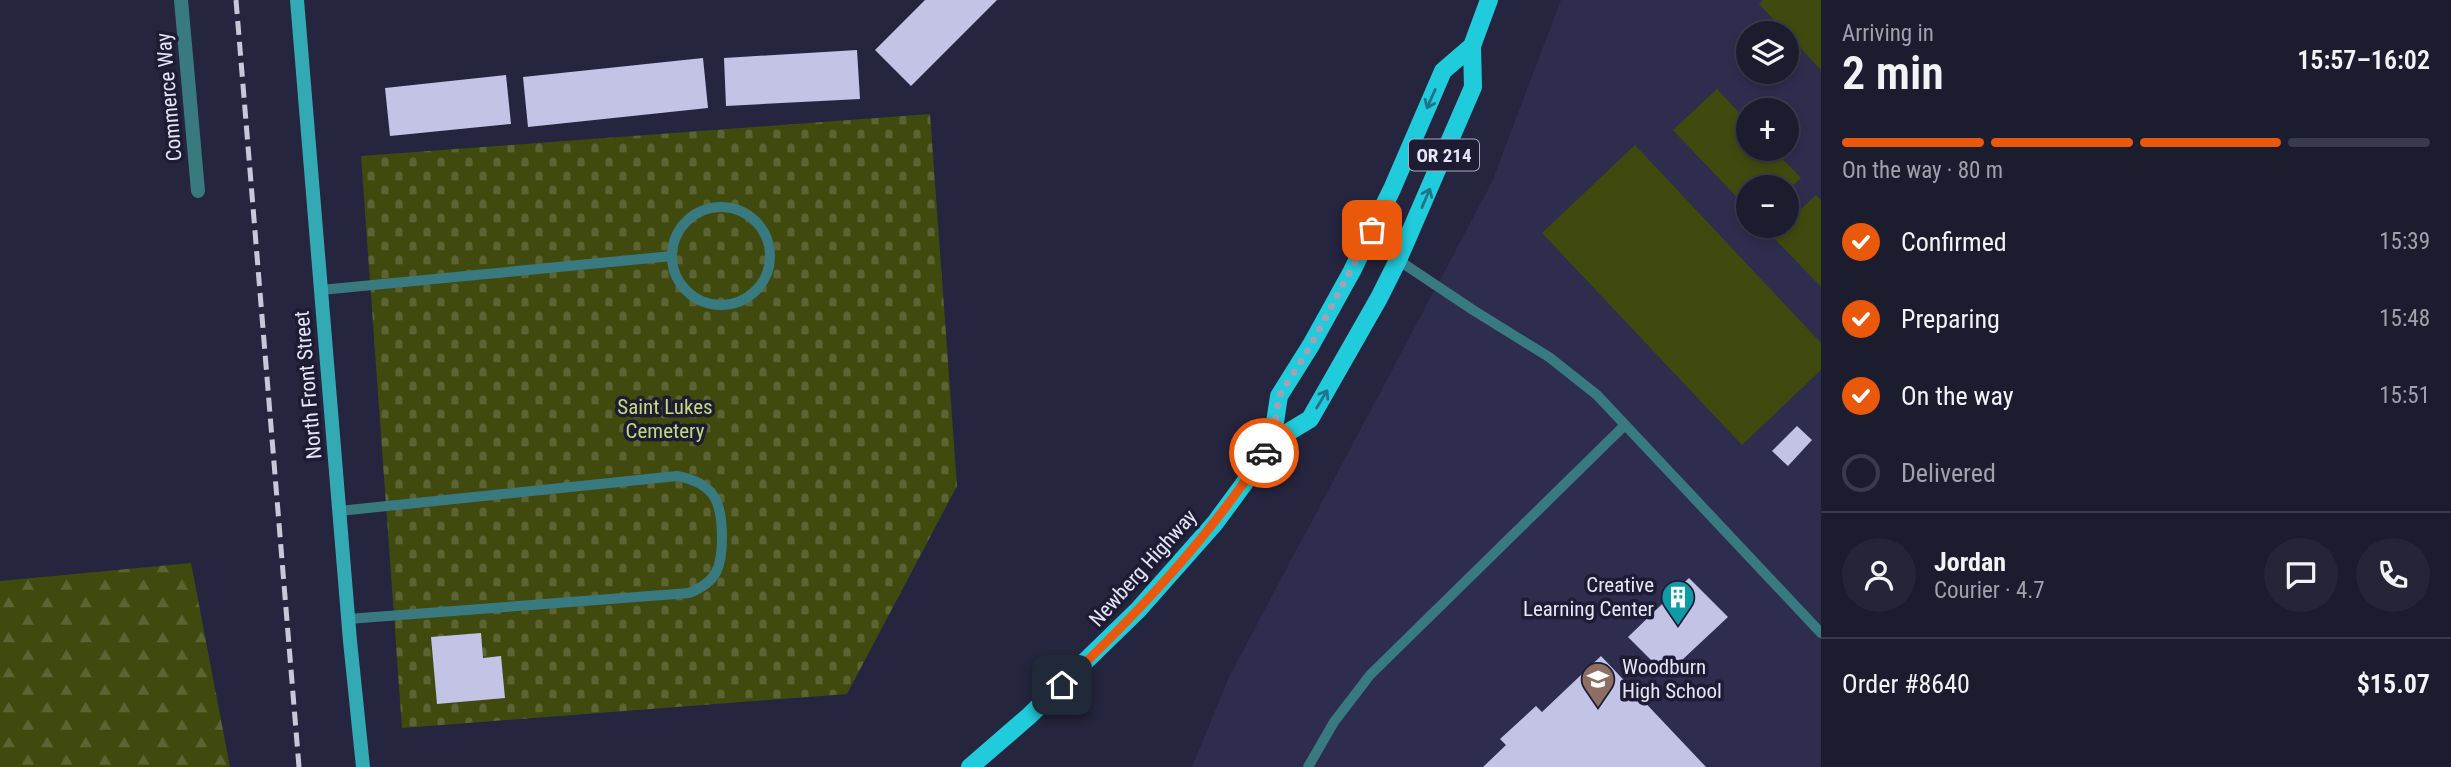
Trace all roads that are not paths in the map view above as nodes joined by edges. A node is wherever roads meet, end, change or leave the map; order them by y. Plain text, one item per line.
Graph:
1 (181, 0) edge
2 (297, 0) edge
3 (1489, 0) edge
4 (1472, 46) junction
5 (198, 191) dead end
6 (672, 256) junction
7 (1398, 260) junction
8 (321, 290) junction
9 (1626, 425) junction
10 (1272, 442) junction
11 (339, 511) junction
12 (348, 620) junction
13 (1821, 633) edge
14 (363, 767) edge
15 (970, 767) edge
16 (1308, 767) edge

1 - 5 street, Commerce Way
2 - 8 main road, North Front Street
3 - 4 main road, Newberg Highway / OR 214
7 -> 4 main road, Newberg Highway / OR 214
4 -> 10 main road, Newberg Highway / OR 214
6 - 6 lane
6 - 8 lane
7 - 9 lane
10 -> 7 main road, Newberg Highway / OR 214
8 - 11 main road, North Front Street
9 - 13 lane
9 - 16 lane
10 - 15 main road, Newberg Highway / OR 214
11 - 12 main road, North Front Street
11 - 12 lane
12 - 14 main road, North Front Street

